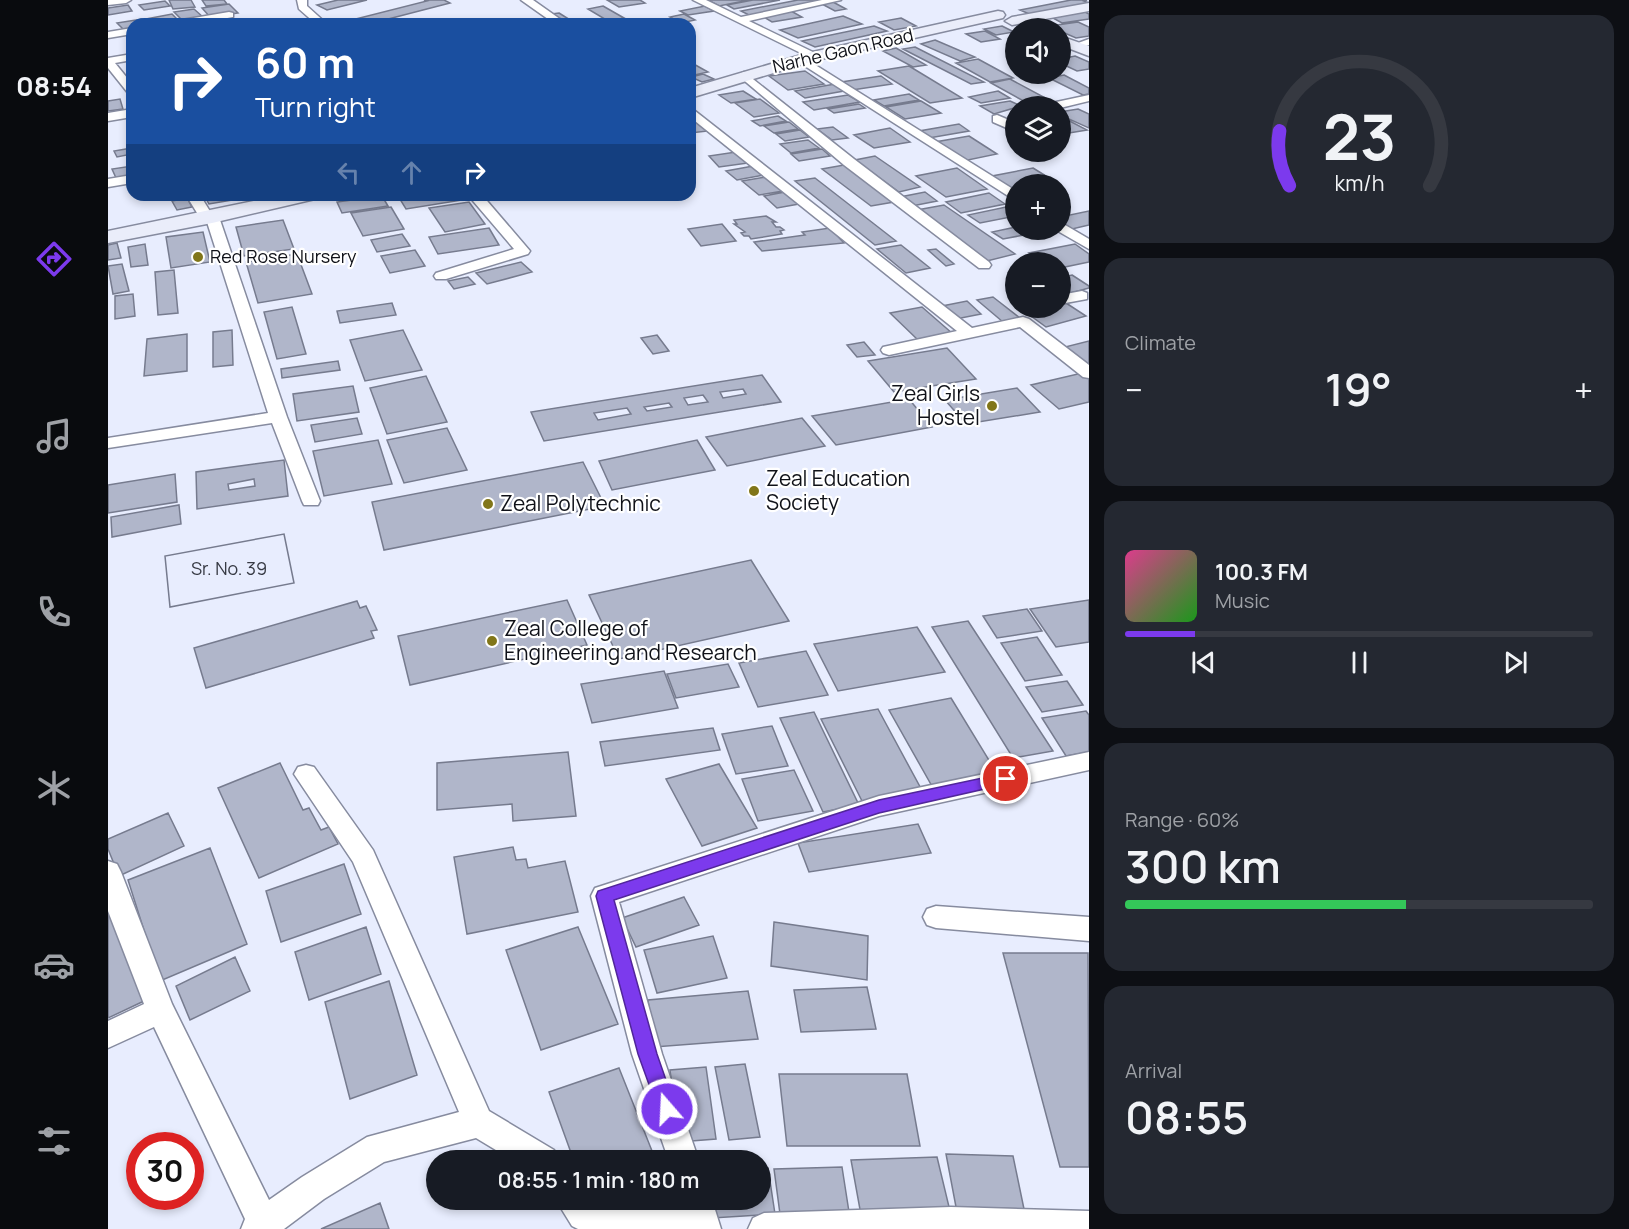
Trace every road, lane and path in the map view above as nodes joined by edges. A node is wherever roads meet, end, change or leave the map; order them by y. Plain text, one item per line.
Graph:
1 (126, 0) edge
2 (302, 0) edge
3 (525, 0) edge
4 (698, 0) edge
5 (836, 0) edge
6 (108, 2) edge
7 (971, 4) dead end
8 (1089, 7) edge
9 (229, 15) dead end
10 (211, 18) edge
11 (315, 18) edge
12 (553, 18) edge
13 (1005, 18) junction
14 (740, 20) junction
15 (126, 32) edge
16 (108, 35) edge
17 (126, 58) edge
18 (807, 58) junction
19 (126, 75) edge
20 (744, 75) junction
21 (696, 91) edge
22 (1089, 98) edge
23 (1071, 102) edge
24 (1071, 104) edge
25 (1089, 113) edge
26 (126, 114) edge
27 (696, 116) edge
28 (1005, 116) edge
29 (108, 117) edge
30 (1005, 122) edge
31 (126, 179) edge
32 (108, 183) edge
33 (1005, 190) edge
34 (197, 201) edge
35 (282, 201) edge
36 (480, 201) edge
37 (209, 218) junction
38 (1071, 233) edge
39 (108, 237) edge
40 (1089, 245) edge
41 (984, 265) dead end
42 (441, 276) dead end
43 (1082, 296) dead end
44 (1071, 298) edge
45 (1014, 318) edge
46 (1026, 318) edge
47 (969, 333) junction
48 (889, 350) dead end
49 (1089, 373) edge
50 (278, 417) junction
51 (108, 443) edge
52 (310, 501) dead end
53 (1089, 761) edge
54 (306, 774) dead end
55 (108, 872) edge
56 (936, 917) dead end
57 (1089, 929) edge
58 (160, 1010) junction
59 (108, 1035) edge
60 (478, 1122) junction
61 (525, 1150) edge
62 (680, 1150) edge
63 (579, 1210) edge
64 (699, 1210) edge
65 (269, 1224) edge
66 (1089, 1227) edge
67 (699, 1229) edge
68 (705, 1229) edge
69 (764, 1229) edge

1 - 6 street
2 - 11 street
3 - 12 street
4 - 14 street
5 - 14 street
7 - 13 street
8 - 13 street, Narhe Gaon Road
9 - 10 street
13 - 18 street, Narhe Gaon Road
14 - 18 street
15 - 16 street
17 - 19 street
18 - 20 street, Narhe Gaon Road
18 - 33 street
20 - 21 street, Narhe Gaon Road
20 - 41 street
22 - 23 street
24 - 25 street
26 - 29 street
27 - 47 street
28 - 30 street
31 - 32 street
34 - 37 street
35 - 37 street
36 - 42 street
37 - 39 street
37 - 50 street
38 - 40 street
43 - 44 street
45 - 47 street
46 - 49 street
47 - 48 street
50 - 51 street
50 - 52 street
53 - 62 street
54 - 60 street
55 - 58 street
56 - 57 street
58 - 59 street
58 - 65 street
60 - 61 street
60 - 65 street
63 - 67 street
64 - 68 street
66 - 69 street

